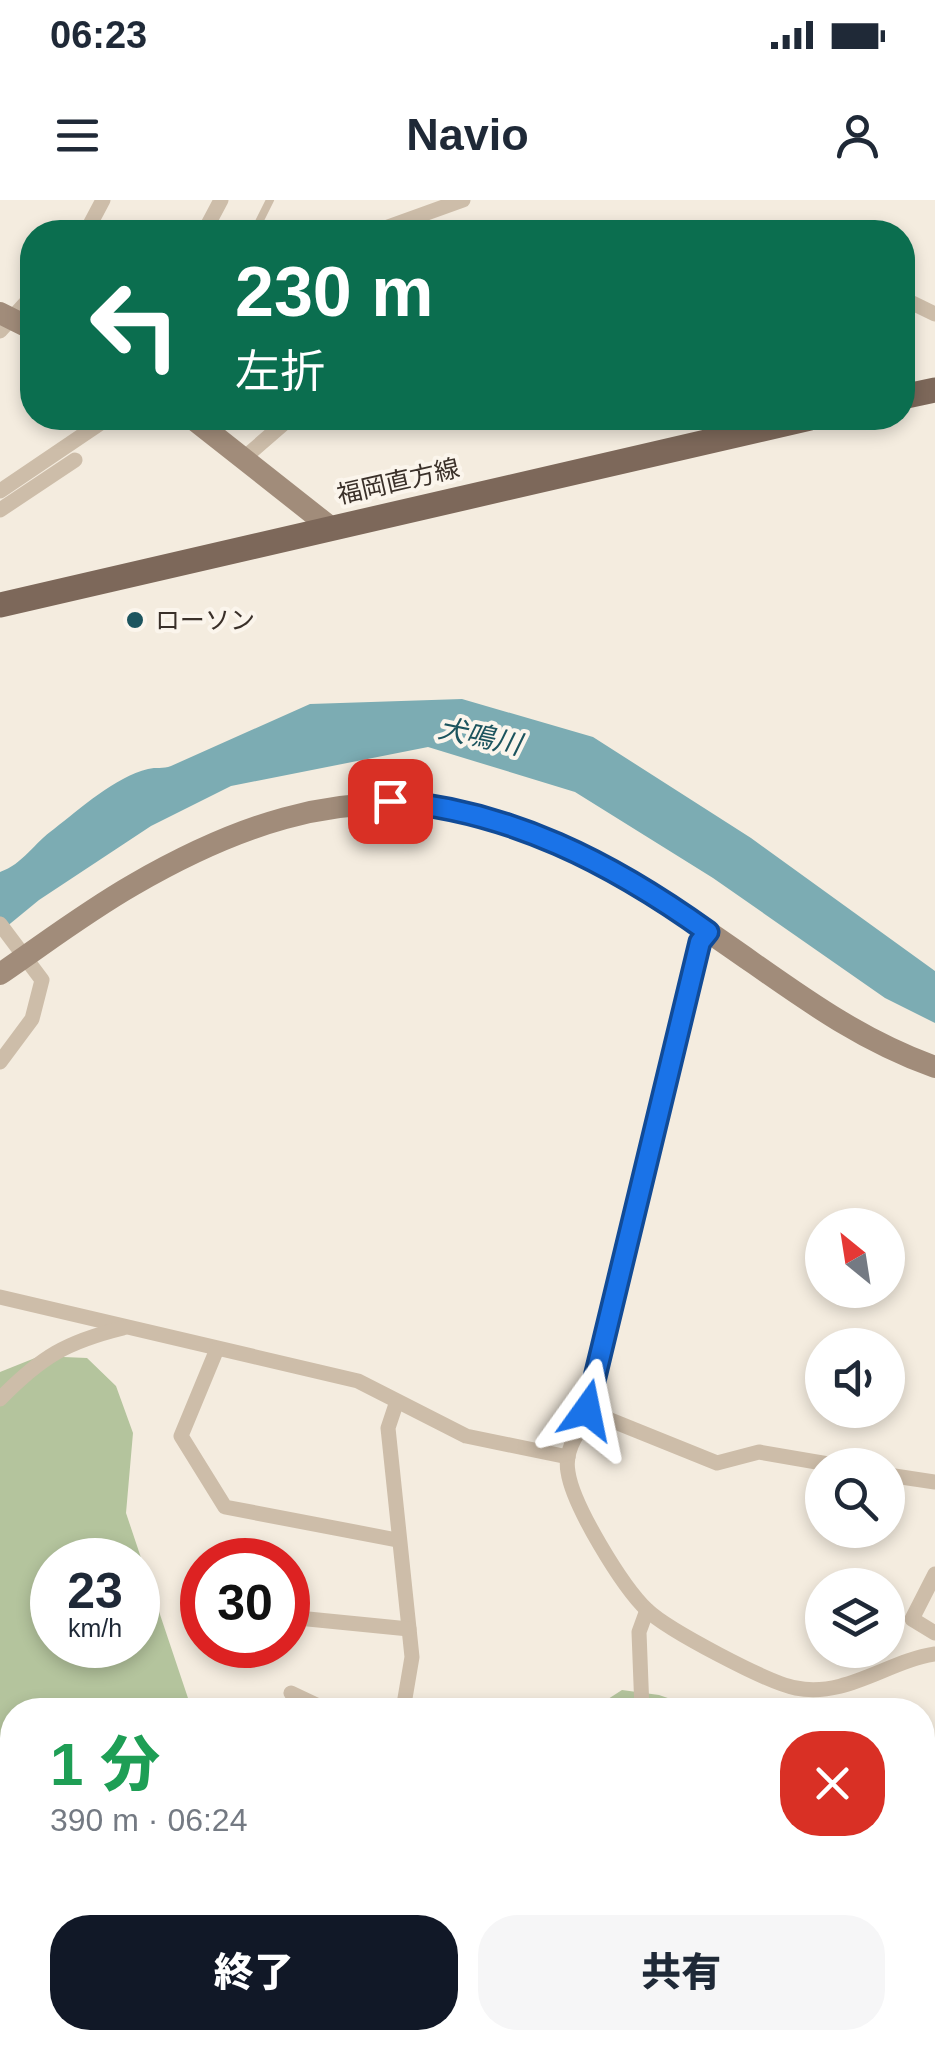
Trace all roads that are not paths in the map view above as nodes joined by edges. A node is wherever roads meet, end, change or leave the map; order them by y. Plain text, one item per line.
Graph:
1 (463, 200) edge
2 (399, 220) edge
3 (90, 430) edge
4 (208, 430) edge
5 (276, 430) edge
6 (757, 430) edge
7 (244, 458) junction
8 (75, 460) dead end
9 (0, 491) edge
10 (0, 510) edge
11 (330, 527) junction
12 (0, 605) edge
13 (0, 924) edge
14 (708, 932) junction
15 (25, 957) junction
16 (0, 974) edge
17 (0, 1062) edge
18 (935, 1067) edge
19 (0, 1298) edge
20 (127, 1327) junction
21 (217, 1349) junction
22 (0, 1399) edge
23 (396, 1404) junction
24 (590, 1418) junction
25 (568, 1457) junction
26 (805, 1460) edge
27 (905, 1478) edge
28 (935, 1482) edge
29 (397, 1540) junction
30 (935, 1574) edge
31 (647, 1610) junction
32 (310, 1619) edge
33 (409, 1629) junction
34 (935, 1633) edge
35 (935, 1654) edge
36 (292, 1693) dead end
37 (302, 1698) edge
38 (405, 1698) edge
39 (642, 1698) edge

1 - 2 street
3 - 9 street
4 - 7 street
5 - 7 street
6 - 11 main road, 福岡直方線
7 - 11 street
8 - 10 street
11 - 12 main road, 福岡直方線
13 - 15 street
14 - 15 street
14 - 18 street
14 - 24 street
15 - 16 street
15 - 17 street
19 - 20 street
20 - 21 street
20 - 22 street
21 - 23 street
21 - 29 street
23 - 25 street
23 - 29 street
24 - 25 street
24 - 26 street
25 - 31 street
27 - 28 street
29 - 33 street
30 - 34 street
31 - 35 street
31 - 39 street
32 - 33 street
33 - 38 street
36 - 37 street

